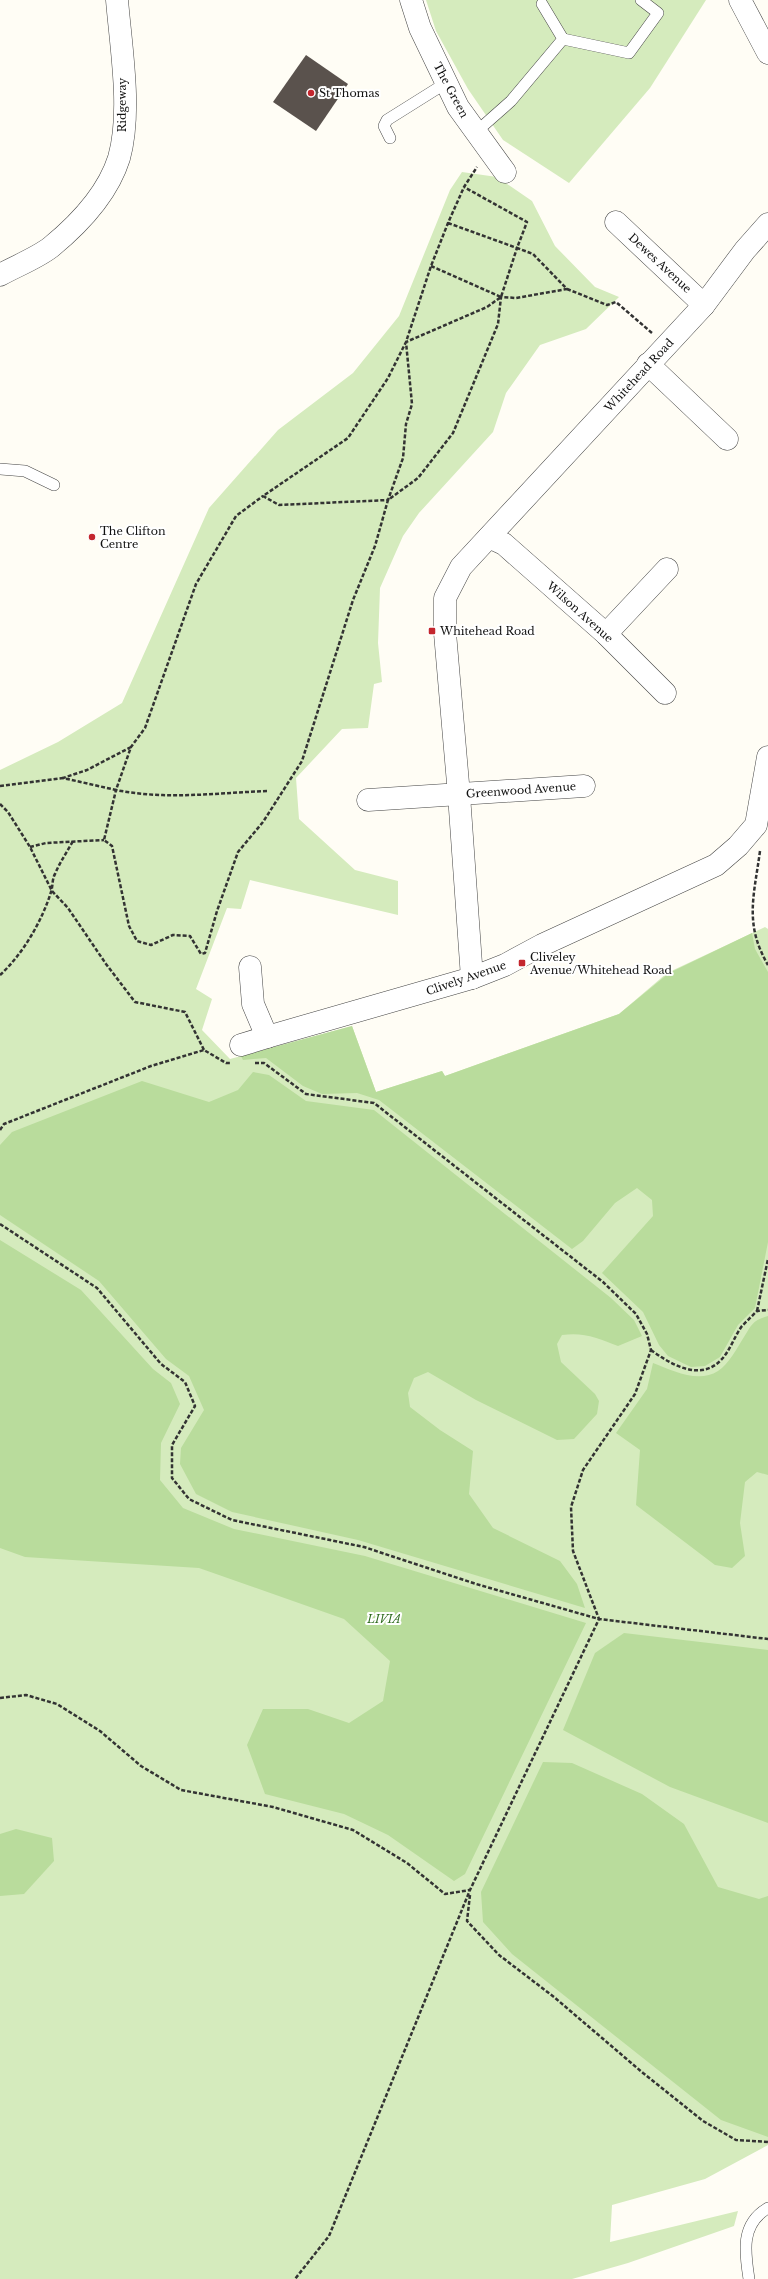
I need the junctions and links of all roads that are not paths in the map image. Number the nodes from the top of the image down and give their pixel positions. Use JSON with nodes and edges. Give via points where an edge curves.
{"nodes":[{"id":1,"x":117,"y":0,"type":"edge"},
{"id":2,"x":411,"y":0,"type":"edge"},
{"id":3,"x":641,"y":0,"type":"edge"},
{"id":4,"x":740,"y":0,"type":"edge"},
{"id":5,"x":542,"y":4,"type":"dead end"},
{"id":6,"x":563,"y":39,"type":"junction"},
{"id":7,"x":768,"y":53,"type":"edge"},
{"id":8,"x":446,"y":83,"type":"junction"},
{"id":9,"x":476,"y":132,"type":"junction"},
{"id":10,"x":390,"y":138,"type":"dead end"},
{"id":11,"x":505,"y":172,"type":"dead end"},
{"id":12,"x":616,"y":222,"type":"dead end"},
{"id":13,"x":768,"y":224,"type":"edge"},
{"id":14,"x":0,"y":275,"type":"edge"},
{"id":15,"x":704,"y":304,"type":"junction"},
{"id":16,"x":648,"y":364,"type":"junction"},
{"id":17,"x":727,"y":439,"type":"dead end"},
{"id":18,"x":0,"y":469,"type":"edge"},
{"id":19,"x":54,"y":485,"type":"dead end"},
{"id":20,"x":489,"y":537,"type":"junction"},
{"id":21,"x":667,"y":569,"type":"dead end"},
{"id":22,"x":606,"y":634,"type":"junction"},
{"id":23,"x":665,"y":693,"type":"dead end"},
{"id":24,"x":768,"y":757,"type":"edge"},
{"id":25,"x":584,"y":786,"type":"dead end"},
{"id":26,"x":459,"y":795,"type":"junction"},
{"id":27,"x":368,"y":800,"type":"dead end"},
{"id":28,"x":762,"y":831,"type":"edge"},
{"id":29,"x":250,"y":967,"type":"dead end"},
{"id":30,"x":472,"y":978,"type":"junction"},
{"id":31,"x":267,"y":1037,"type":"junction"},
{"id":32,"x":246,"y":1054,"type":"road end"},
{"id":33,"x":768,"y":2208,"type":"edge"},
{"id":34,"x":747,"y":2267,"type":"junction"},
{"id":35,"x":742,"y":2279,"type":"edge"},
{"id":36,"x":749,"y":2279,"type":"edge"}],
"edges":[{"from":1,"to":14,"type":"street","name":"Ridgeway","via":[[125,104],[124,128],[118,159],[107,183],[88,211],[50,248]]},
{"from":2,"to":8,"type":"street","name":"The Green","via":[[420,28]]},
{"from":3,"to":6,"type":"lane","via":[[658,13],[629,53]]},
{"from":4,"to":7,"type":"street"},
{"from":5,"to":6,"type":"lane"},
{"from":6,"to":9,"type":"lane","via":[[511,101]]},
{"from":8,"to":9,"type":"street","name":"The Green","via":[[458,107]]},
{"from":8,"to":10,"type":"lane","via":[[387,120],[384,126]]},
{"from":9,"to":11,"type":"street","name":"The Green"},
{"from":12,"to":15,"type":"street","name":"Dewes Avenue"},
{"from":13,"to":15,"type":"street","name":"Whitehead Road"},
{"from":15,"to":16,"type":"street","name":"Whitehead Road"},
{"from":16,"to":17,"type":"street"},
{"from":16,"to":20,"type":"street","name":"Whitehead Road"},
{"from":18,"to":19,"type":"lane","via":[[25,471]]},
{"from":20,"to":22,"type":"street","name":"Wilson Avenue","via":[[504,544]]},
{"from":20,"to":26,"type":"street","name":"Whitehead Road","via":[[461,567],[445,598],[444,633]]},
{"from":21,"to":22,"type":"street"},
{"from":22,"to":23,"type":"street","name":"Wilson Avenue"},
{"from":24,"to":28,"type":"street"},
{"from":25,"to":26,"type":"street","name":"Greenwood Avenue"},
{"from":26,"to":27,"type":"street","name":"Greenwood Avenue"},
{"from":26,"to":30,"type":"street","name":"Whitehead Road"},
{"from":28,"to":30,"type":"street","name":"Clively Avenue","via":[[738,846],[716,865],[542,945],[505,965]]},
{"from":29,"to":31,"type":"street","via":[[253,1004]]},
{"from":30,"to":31,"type":"street","name":"Clively Avenue"},
{"from":31,"to":32,"type":"street","name":"Clively Avenue"},
{"from":33,"to":34,"type":"lane","via":[[756,2216],[748,2233],[744,2248]]},
{"from":34,"to":35,"type":"lane"},
{"from":34,"to":36,"type":"lane"}]}
